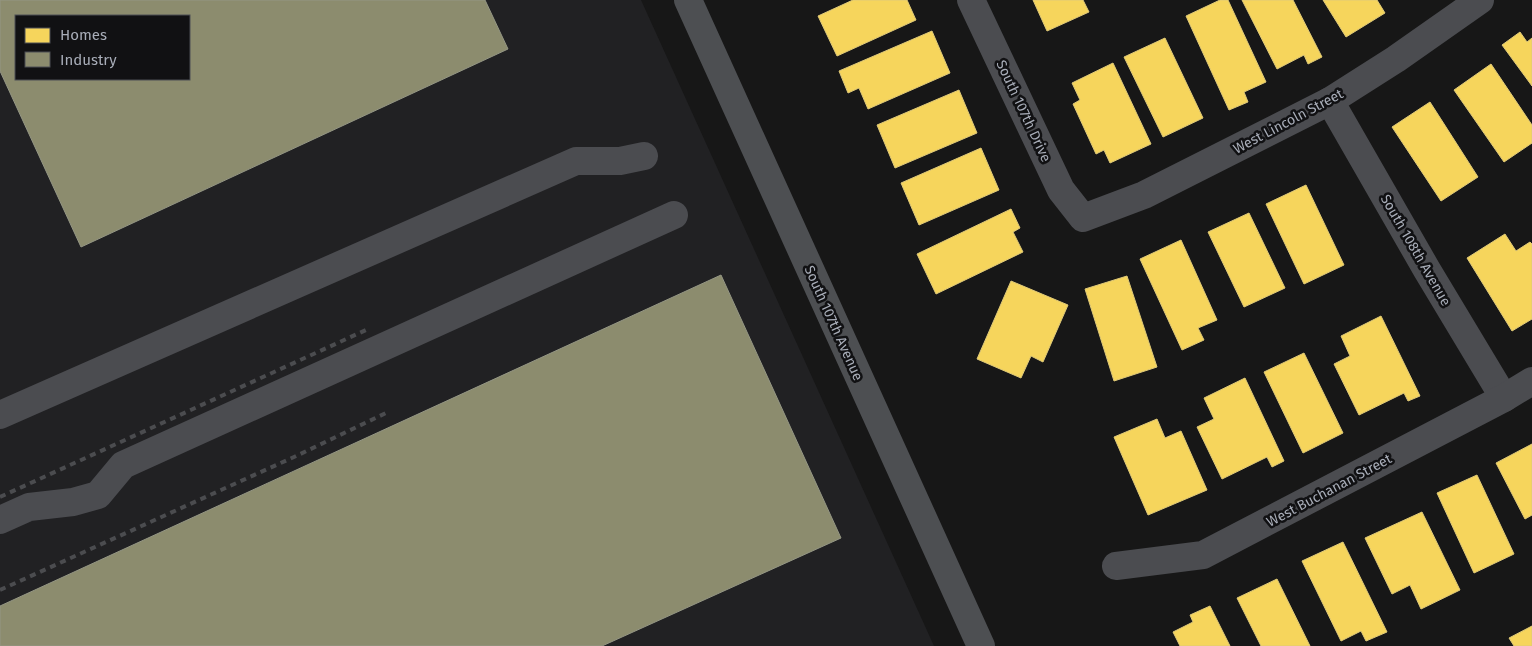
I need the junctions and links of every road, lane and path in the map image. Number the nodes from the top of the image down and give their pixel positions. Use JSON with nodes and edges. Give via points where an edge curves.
{"nodes":[{"id":1,"x":688,"y":0,"type":"edge"},
{"id":2,"x":971,"y":0,"type":"edge"},
{"id":3,"x":1480,"y":0,"type":"edge"},
{"id":4,"x":1330,"y":101,"type":"junction"},
{"id":5,"x":644,"y":156,"type":"dead end"},
{"id":6,"x":674,"y":215,"type":"dead end"},
{"id":7,"x":1083,"y":218,"type":"joint"},
{"id":8,"x":1532,"y":381,"type":"edge"},
{"id":9,"x":1504,"y":398,"type":"junction"},
{"id":10,"x":0,"y":415,"type":"edge"},
{"id":11,"x":0,"y":520,"type":"edge"},
{"id":12,"x":1116,"y":566,"type":"dead end"},
{"id":13,"x":981,"y":646,"type":"edge"}],
"edges":[{"from":1,"to":13,"type":"main road","name":"South 107th Avenue"},
{"from":2,"to":7,"type":"street","name":"South 107th Drive","via":[[1062,190]]},
{"from":3,"to":4,"type":"street","name":"West Lincoln Street"},
{"from":4,"to":7,"type":"street","name":"West Lincoln Street","via":[[1144,195]]},
{"from":4,"to":9,"type":"street","name":"South 108th Avenue"},
{"from":5,"to":10,"type":"street","via":[[620,161],[576,161]]},
{"from":6,"to":11,"type":"street","via":[[123,465],[98,495],[73,502],[29,507]]},
{"from":8,"to":9,"type":"street","name":"West Buchanan Street"},
{"from":9,"to":12,"type":"street","name":"West Buchanan Street","via":[[1203,555]]}]}
